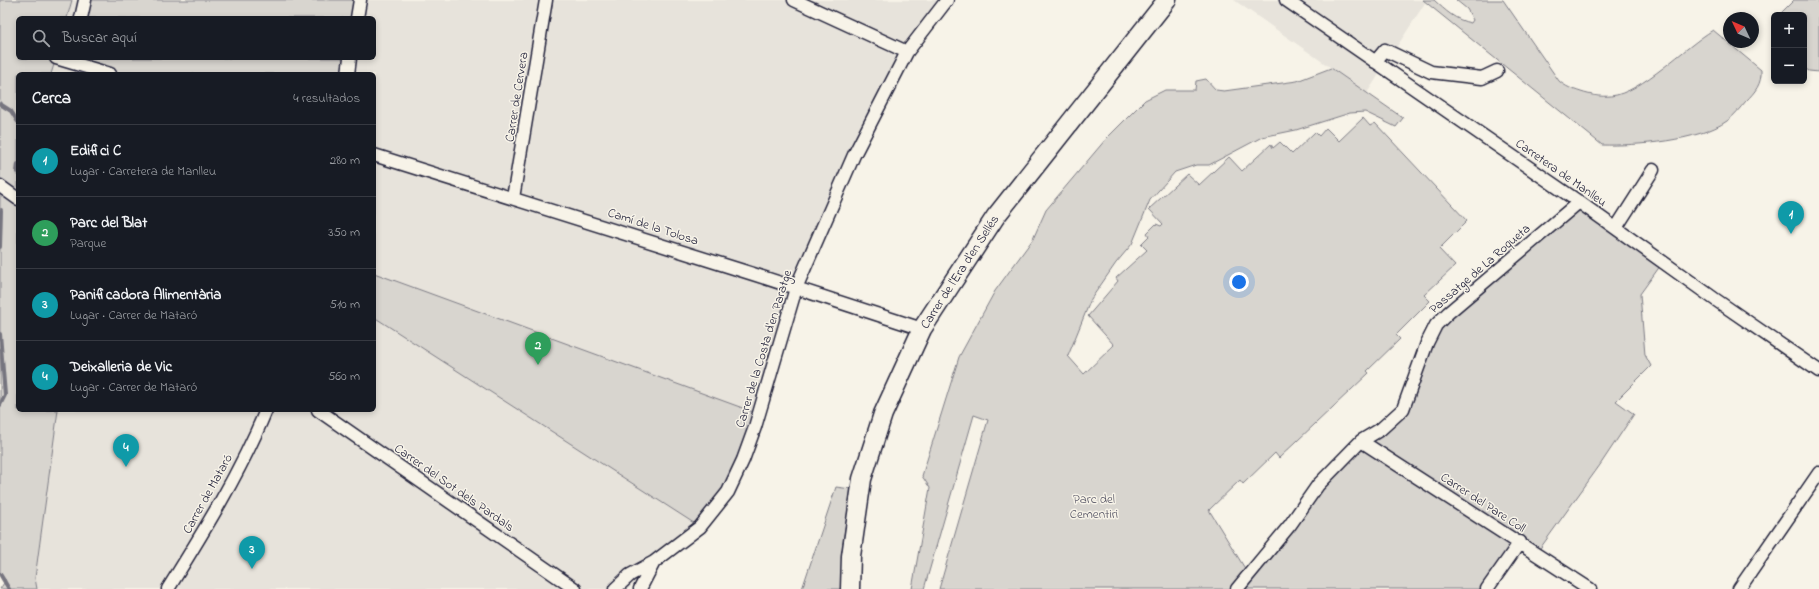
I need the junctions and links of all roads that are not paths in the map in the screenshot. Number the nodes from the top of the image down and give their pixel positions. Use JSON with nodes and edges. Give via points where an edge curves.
{"nodes":[{"id":1,"x":85,"y":0,"type":"edge"},
{"id":2,"x":360,"y":0,"type":"edge"},
{"id":3,"x":546,"y":0,"type":"edge"},
{"id":4,"x":794,"y":0,"type":"edge"},
{"id":5,"x":946,"y":0,"type":"edge"},
{"id":6,"x":1167,"y":0,"type":"edge"},
{"id":7,"x":1286,"y":0,"type":"edge"},
{"id":8,"x":81,"y":16,"type":"edge"},
{"id":9,"x":357,"y":16,"type":"edge"},
{"id":10,"x":907,"y":52,"type":"junction"},
{"id":11,"x":65,"y":60,"type":"edge"},
{"id":12,"x":350,"y":60,"type":"edge"},
{"id":13,"x":1376,"y":62,"type":"junction"},
{"id":14,"x":1497,"y":71,"type":"dead end"},
{"id":15,"x":104,"y":72,"type":"edge"},
{"id":16,"x":348,"y":72,"type":"edge"},
{"id":17,"x":376,"y":156,"type":"edge"},
{"id":18,"x":1653,"y":170,"type":"dead end"},
{"id":19,"x":0,"y":186,"type":"edge"},
{"id":20,"x":14,"y":197,"type":"edge"},
{"id":21,"x":514,"y":198,"type":"junction"},
{"id":22,"x":1579,"y":202,"type":"junction"},
{"id":23,"x":1616,"y":228,"type":"junction"},
{"id":24,"x":796,"y":288,"type":"junction"},
{"id":25,"x":922,"y":329,"type":"junction"},
{"id":26,"x":1819,"y":371,"type":"edge"},
{"id":27,"x":265,"y":412,"type":"edge"},
{"id":28,"x":321,"y":412,"type":"edge"},
{"id":29,"x":1361,"y":440,"type":"junction"},
{"id":30,"x":1819,"y":473,"type":"edge"},
{"id":31,"x":1520,"y":542,"type":"junction"},
{"id":32,"x":654,"y":562,"type":"junction"},
{"id":33,"x":168,"y":589,"type":"edge"},
{"id":34,"x":575,"y":589,"type":"edge"},
{"id":35,"x":615,"y":589,"type":"edge"},
{"id":36,"x":640,"y":589,"type":"edge"},
{"id":37,"x":850,"y":589,"type":"edge"},
{"id":38,"x":1237,"y":589,"type":"edge"},
{"id":39,"x":1487,"y":589,"type":"edge"},
{"id":40,"x":1590,"y":589,"type":"edge"},
{"id":41,"x":1739,"y":589,"type":"edge"}],
"edges":[{"from":1,"to":8,"type":"street"},
{"from":2,"to":9,"type":"street"},
{"from":3,"to":21,"type":"street","name":"Carrer de Cervera"},
{"from":4,"to":10,"type":"street"},
{"from":5,"to":10,"type":"street","name":"Carrer de la Costa d'en Paratge"},
{"from":6,"to":25,"type":"street","name":"Carrer de l'Era d'en Sellés","via":[[996,216]]},
{"from":7,"to":13,"type":"street","name":"Carretera de Manlleu"},
{"from":10,"to":24,"type":"street","name":"Carrer de la Costa d'en Paratge","via":[[854,155]]},
{"from":11,"to":15,"type":"street"},
{"from":12,"to":16,"type":"street"},
{"from":13,"to":14,"type":"street","via":[[1385,50],[1431,72],[1482,78]]},
{"from":13,"to":22,"type":"street","name":"Carretera de Manlleu"},
{"from":17,"to":21,"type":"street","name":"Camí de la Tolosa"},
{"from":18,"to":23,"type":"street"},
{"from":19,"to":20,"type":"street"},
{"from":21,"to":24,"type":"street","name":"Camí de la Tolosa"},
{"from":22,"to":23,"type":"street","name":"Carretera de Manlleu"},
{"from":22,"to":29,"type":"street","name":"Passatge de La Roqueta","via":[[1436,325],[1427,343],[1404,409],[1381,429]]},
{"from":23,"to":26,"type":"street","name":"Carretera de Manlleu"},
{"from":24,"to":25,"type":"street","name":"Camí de la Tolosa"},
{"from":24,"to":32,"type":"street","name":"Carrer de la Costa d'en Paratge","via":[[755,427],[728,492],[700,527]]},
{"from":25,"to":37,"type":"street","name":"Carrer de l'Era d'en Sellés","via":[[883,414],[862,479],[851,556]]},
{"from":27,"to":33,"type":"street","name":"Carrer de Mataró","via":[[252,445],[214,515]]},
{"from":28,"to":34,"type":"street","name":"Carrer del Sot dels Pardals"},
{"from":29,"to":31,"type":"street","name":"Carrer del Pare Coll"},
{"from":29,"to":38,"type":"street","name":"Passatge de La Roqueta","via":[[1318,485],[1290,525]]},
{"from":30,"to":41,"type":"street"},
{"from":31,"to":39,"type":"street"},
{"from":31,"to":40,"type":"street","name":"Carrer del Pare Coll"},
{"from":32,"to":35,"type":"street","name":"Carrer de la Costa d'en Paratge","via":[[630,575]]},
{"from":32,"to":36,"type":"street"}]}
